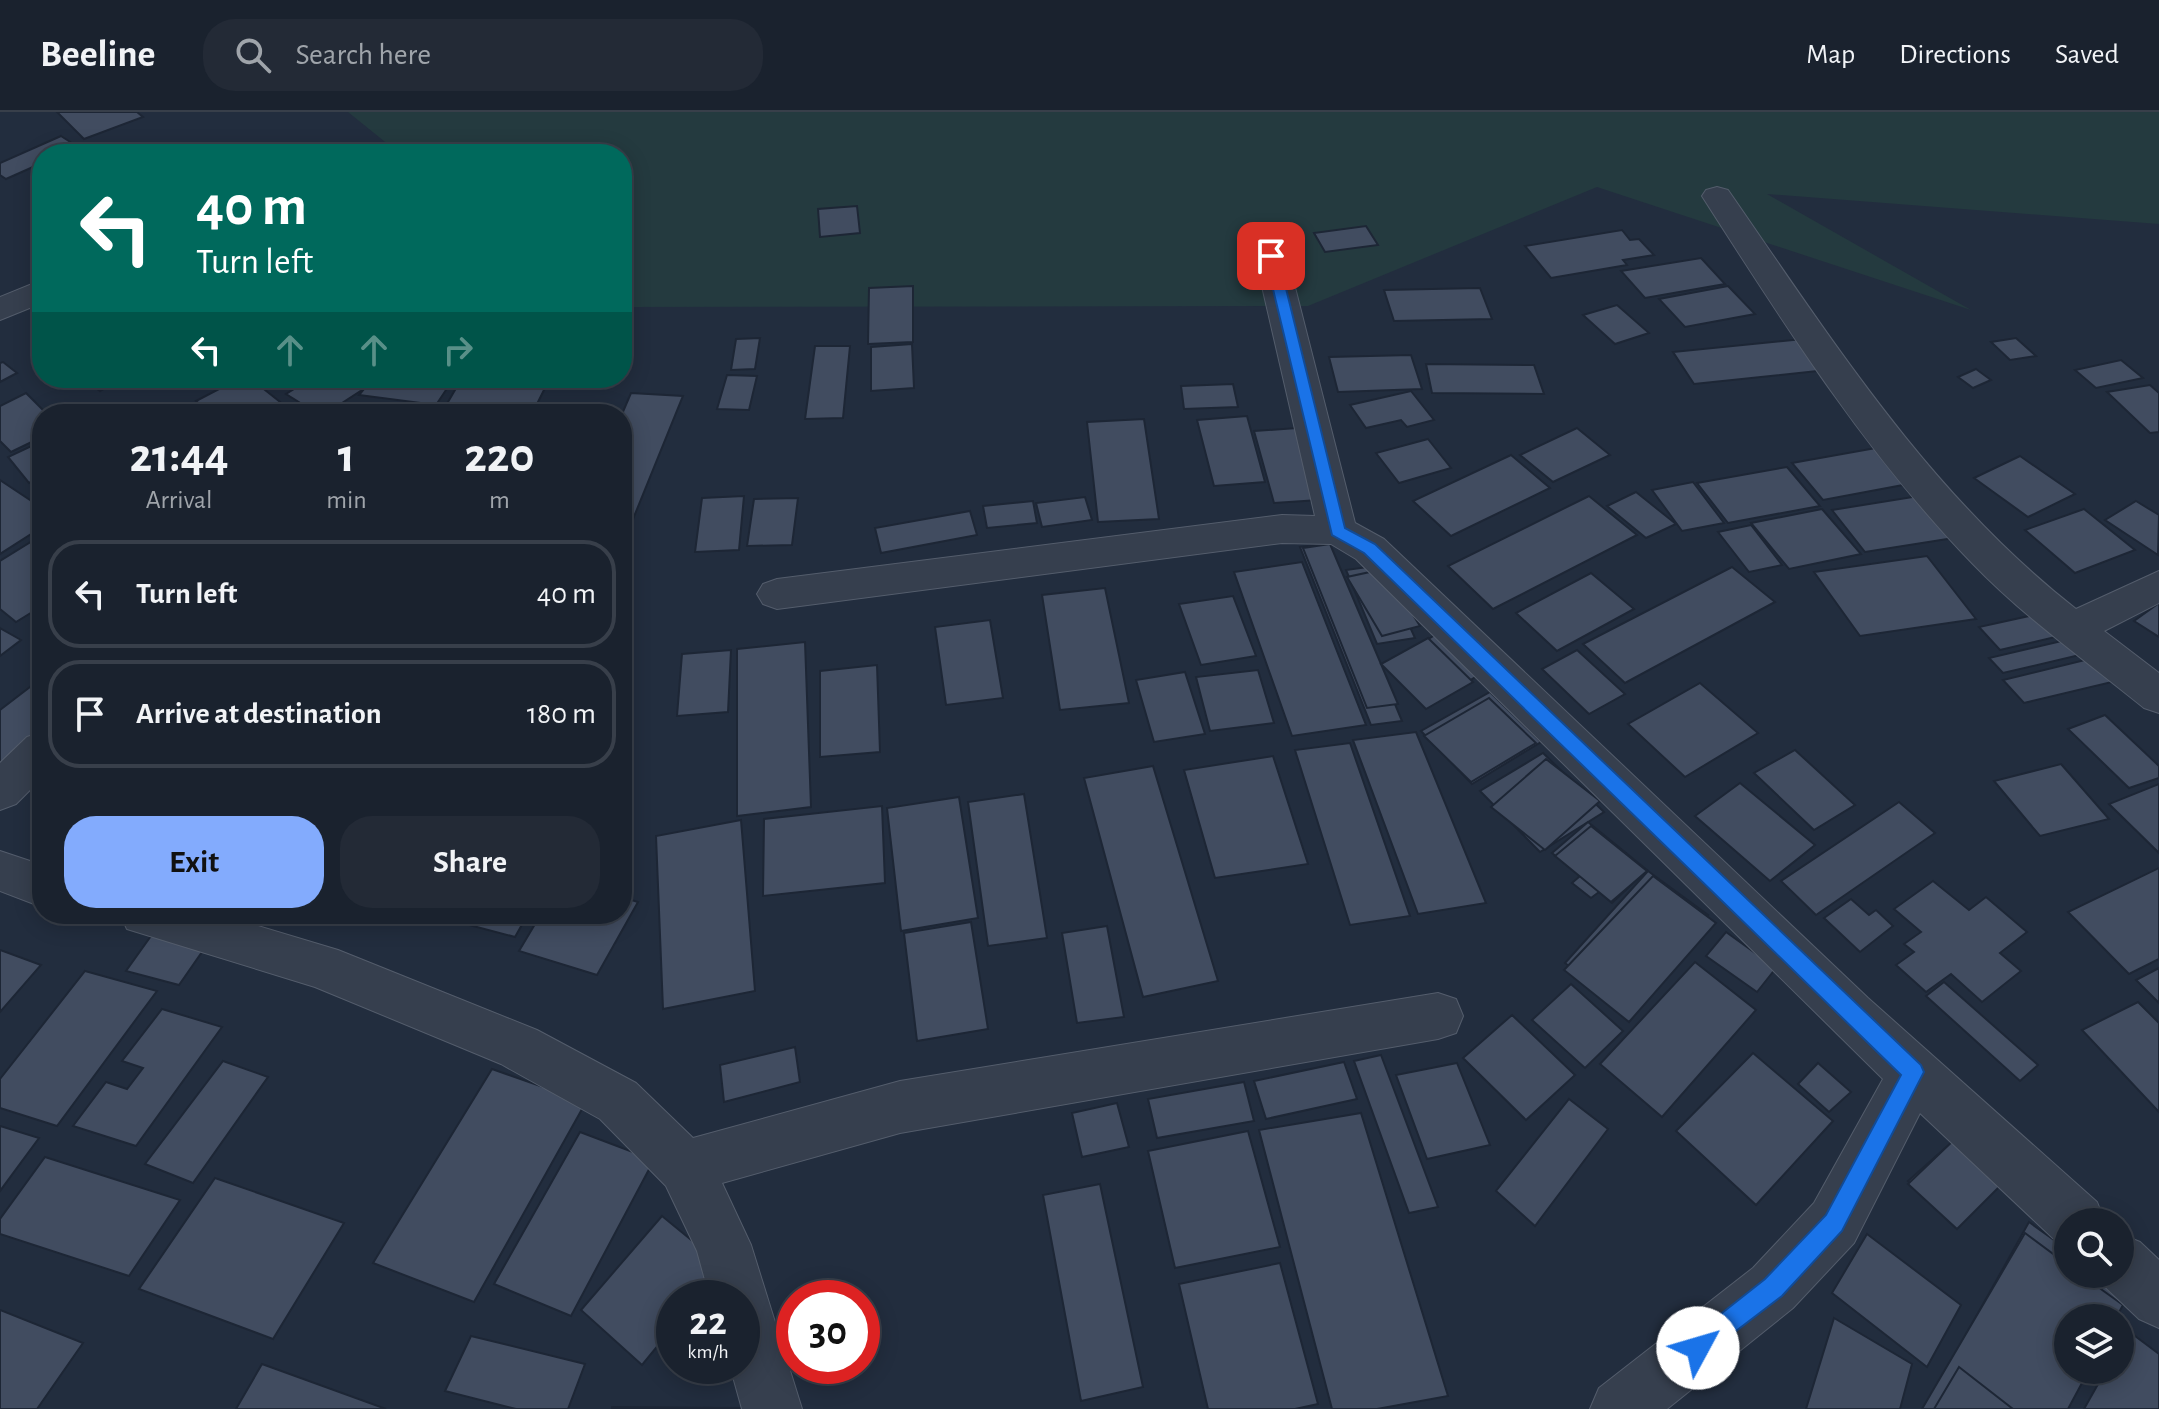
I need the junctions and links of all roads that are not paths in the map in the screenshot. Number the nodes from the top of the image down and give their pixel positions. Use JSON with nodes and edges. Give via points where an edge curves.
{"nodes":[{"id":1,"x":1717,"y":196,"type":"dead end"},
{"id":2,"x":1271,"y":256,"type":"dead end"},
{"id":3,"x":32,"y":295,"type":"edge"},
{"id":4,"x":0,"y":310,"type":"edge"},
{"id":5,"x":1338,"y":531,"type":"junction"},
{"id":6,"x":2159,"y":586,"type":"edge"},
{"id":7,"x":777,"y":594,"type":"dead end"},
{"id":8,"x":2074,"y":628,"type":"junction"},
{"id":9,"x":2159,"y":696,"type":"edge"},
{"id":10,"x":32,"y":760,"type":"edge"},
{"id":11,"x":0,"y":791,"type":"edge"},
{"id":12,"x":0,"y":871,"type":"edge"},
{"id":13,"x":32,"y":882,"type":"edge"},
{"id":14,"x":178,"y":924,"type":"edge"},
{"id":15,"x":1438,"y":1016,"type":"dead end"},
{"id":16,"x":1914,"y":1072,"type":"junction"},
{"id":17,"x":685,"y":1167,"type":"junction"},
{"id":18,"x":2062,"y":1208,"type":"edge"},
{"id":19,"x":2134,"y":1275,"type":"edge"},
{"id":20,"x":734,"y":1280,"type":"edge"},
{"id":21,"x":2159,"y":1299,"type":"edge"},
{"id":22,"x":760,"y":1369,"type":"edge"},
{"id":23,"x":772,"y":1409,"type":"edge"},
{"id":24,"x":1620,"y":1409,"type":"edge"}],
"edges":[{"from":1,"to":8,"type":"street","via":[[1792,310],[1893,446],[1986,554]]},
{"from":2,"to":5,"type":"street"},
{"from":3,"to":4,"type":"street"},
{"from":5,"to":7,"type":"street","via":[[1282,529]]},
{"from":5,"to":16,"type":"street","via":[[1370,549]]},
{"from":6,"to":8,"type":"street"},
{"from":8,"to":9,"type":"street"},
{"from":10,"to":11,"type":"street"},
{"from":12,"to":13,"type":"street"},
{"from":14,"to":17,"type":"street","via":[[321,966],[519,1047],[618,1101]]},
{"from":15,"to":17,"type":"street","via":[[900,1107]]},
{"from":16,"to":18,"type":"street"},
{"from":16,"to":24,"type":"street","via":[[1834,1223],[1773,1288]]},
{"from":17,"to":20,"type":"street","via":[[723,1245]]},
{"from":19,"to":21,"type":"street"},
{"from":22,"to":23,"type":"street"}]}
